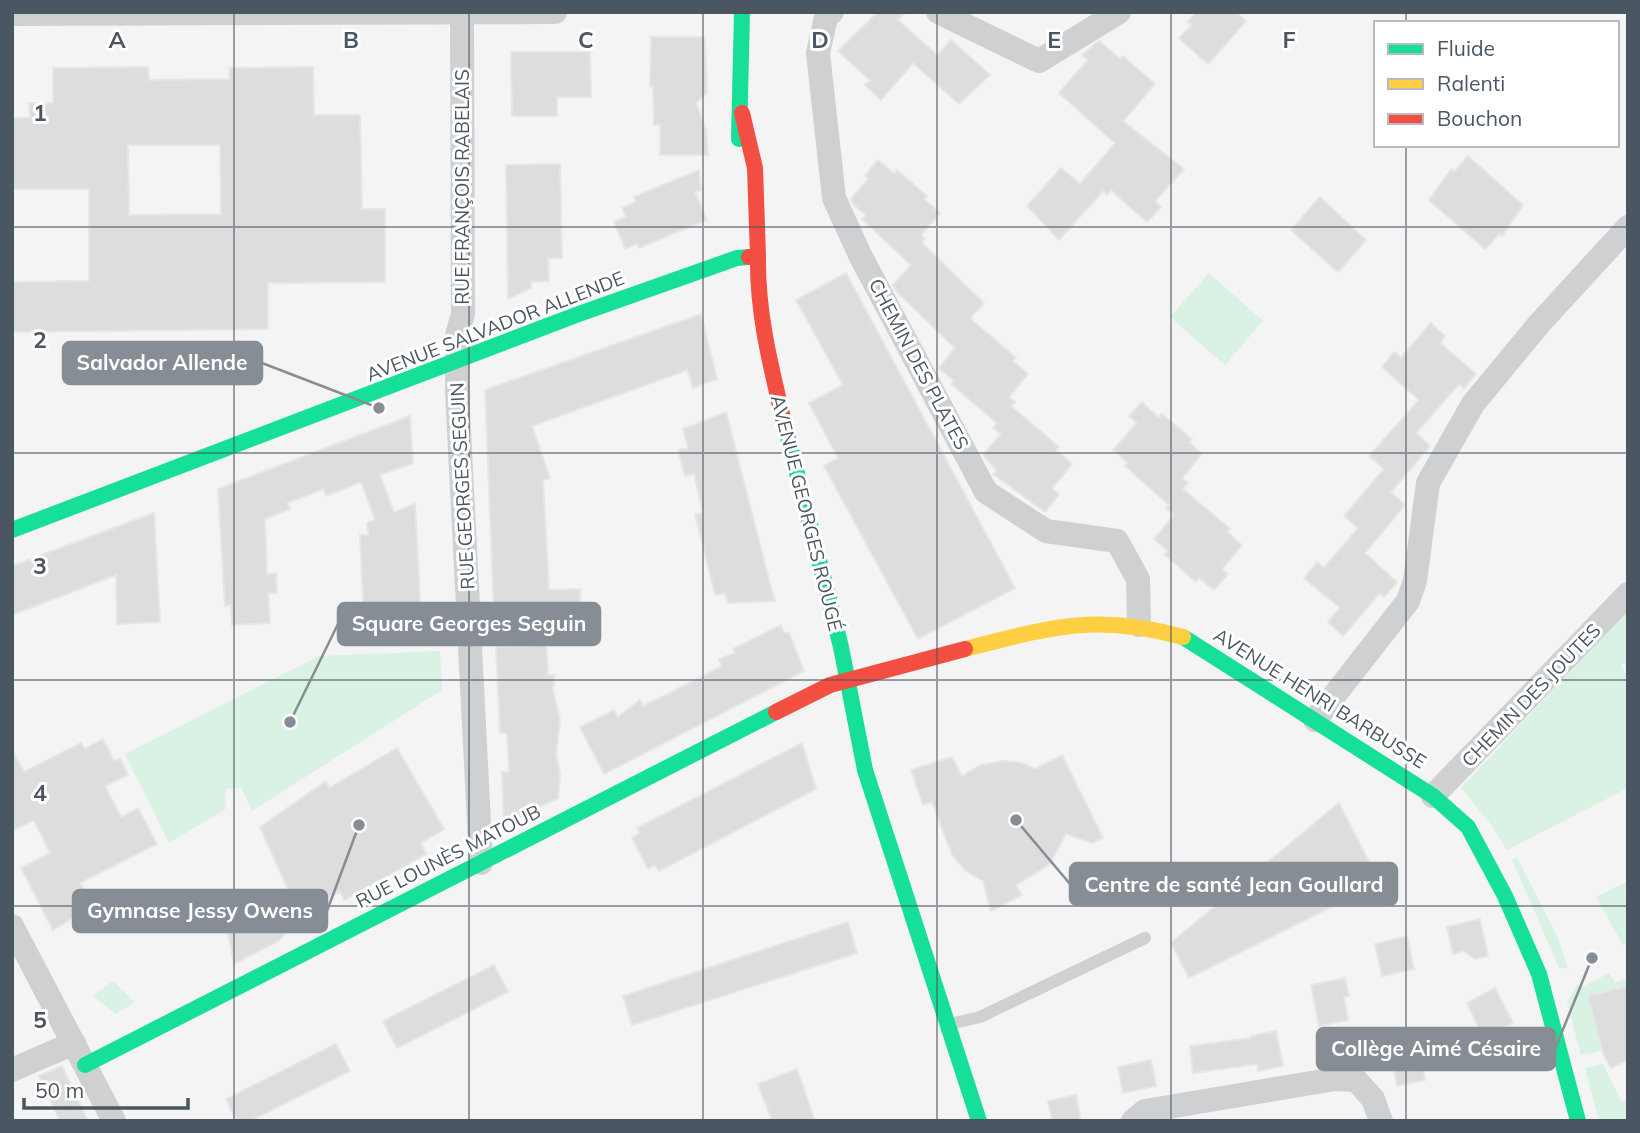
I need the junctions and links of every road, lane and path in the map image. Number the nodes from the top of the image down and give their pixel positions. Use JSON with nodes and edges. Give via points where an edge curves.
{"nodes":[{"id":1,"x":462,"y":12,"type":"edge"},
{"id":2,"x":555,"y":12,"type":"edge"},
{"id":3,"x":742,"y":12,"type":"edge"},
{"id":4,"x":938,"y":12,"type":"edge"},
{"id":5,"x":1119,"y":12,"type":"edge"},
{"id":6,"x":200,"y":13,"type":"edge"},
{"id":7,"x":12,"y":14,"type":"edge"},
{"id":8,"x":827,"y":14,"type":"edge"},
{"id":9,"x":742,"y":113,"type":"junction"},
{"id":10,"x":738,"y":163,"type":"dead end"},
{"id":11,"x":1628,"y":228,"type":"edge"},
{"id":12,"x":758,"y":256,"type":"junction"},
{"id":13,"x":457,"y":361,"type":"junction"},
{"id":14,"x":12,"y":530,"type":"edge"},
{"id":15,"x":1628,"y":594,"type":"edge"},
{"id":16,"x":1139,"y":625,"type":"junction"},
{"id":17,"x":848,"y":678,"type":"junction"},
{"id":18,"x":829,"y":679,"type":"junction"},
{"id":19,"x":1315,"y":720,"type":"junction"},
{"id":20,"x":865,"y":770,"type":"junction"},
{"id":21,"x":1433,"y":796,"type":"junction"},
{"id":22,"x":481,"y":863,"type":"junction"},
{"id":23,"x":12,"y":926,"type":"edge"},
{"id":24,"x":1145,"y":938,"type":"dead end"},
{"id":25,"x":948,"y":1024,"type":"junction"},
{"id":26,"x":79,"y":1054,"type":"junction"},
{"id":27,"x":12,"y":1070,"type":"edge"},
{"id":28,"x":114,"y":1121,"type":"edge"},
{"id":29,"x":979,"y":1121,"type":"edge"},
{"id":30,"x":1132,"y":1121,"type":"edge"},
{"id":31,"x":1381,"y":1121,"type":"edge"},
{"id":32,"x":1578,"y":1121,"type":"edge"}],
"edges":[{"from":1,"to":2,"type":"street"},
{"from":1,"to":6,"type":"street"},
{"from":1,"to":13,"type":"street","name":"RUE FRANÇOIS RABELAIS","via":[[463,314]]},
{"from":3,"to":9,"type":"street"},
{"from":4,"to":5,"type":"street","via":[[1039,61]]},
{"from":6,"to":7,"type":"street"},
{"from":8,"to":16,"type":"street","name":"CHEMIN DES PLATES","via":[[818,53],[834,198],[860,255],[986,492],[1046,531],[1117,541],[1138,579]]},
{"from":9,"to":10,"type":"street"},
{"from":9,"to":12,"type":"street","name":"AVENUE GEORGES ROUGÉ","via":[[755,168]]},
{"from":11,"to":19,"type":"street","via":[[1473,404],[1428,483],[1415,581],[1408,601]]},
{"from":12,"to":13,"type":"street","name":"AVENUE SALVADOR ALLENDE","via":[[737,258]]},
{"from":12,"to":17,"type":"street","name":"AVENUE GEORGES ROUGÉ","via":[[757,294],[764,341]]},
{"from":13,"to":14,"type":"street","name":"AVENUE SALVADOR ALLENDE"},
{"from":13,"to":22,"type":"street","name":"RUE GEORGES SEGUIN"},
{"from":15,"to":21,"type":"street","name":"CHEMIN DES JOUTES"},
{"from":16,"to":17,"type":"street","name":"AVENUE HENRI BARBUSSE","via":[[1089,622],[1043,629]]},
{"from":16,"to":19,"type":"street","name":"AVENUE HENRI BARBUSSE","via":[[1184,637]]},
{"from":17,"to":18,"type":"street","name":"AVENUE HENRI BARBUSSE"},
{"from":17,"to":20,"type":"street","name":"AVENUE GEORGES ROUGÉ"},
{"from":18,"to":20,"type":"street","name":"AVENUE GEORGES ROUGÉ"},
{"from":18,"to":22,"type":"street","name":"RUE LOUNÈS MATOUB"},
{"from":19,"to":21,"type":"street","name":"AVENUE HENRI BARBUSSE"},
{"from":20,"to":25,"type":"street","name":"AVENUE GEORGES ROUGÉ"},
{"from":21,"to":32,"type":"street","name":"AVENUE HENRI BARBUSSE","via":[[1468,827],[1505,896],[1539,974]]},
{"from":22,"to":26,"type":"street","name":"RUE LOUNÈS MATOUB"},
{"from":23,"to":26,"type":"street"},
{"from":24,"to":25,"type":"lane","via":[[980,1017]]},
{"from":25,"to":29,"type":"street","name":"AVENUE GEORGES ROUGÉ"},
{"from":26,"to":27,"type":"street"},
{"from":26,"to":28,"type":"street"},
{"from":30,"to":31,"type":"street","via":[[1145,1111],[1335,1079],[1356,1080],[1373,1099]]}]}
